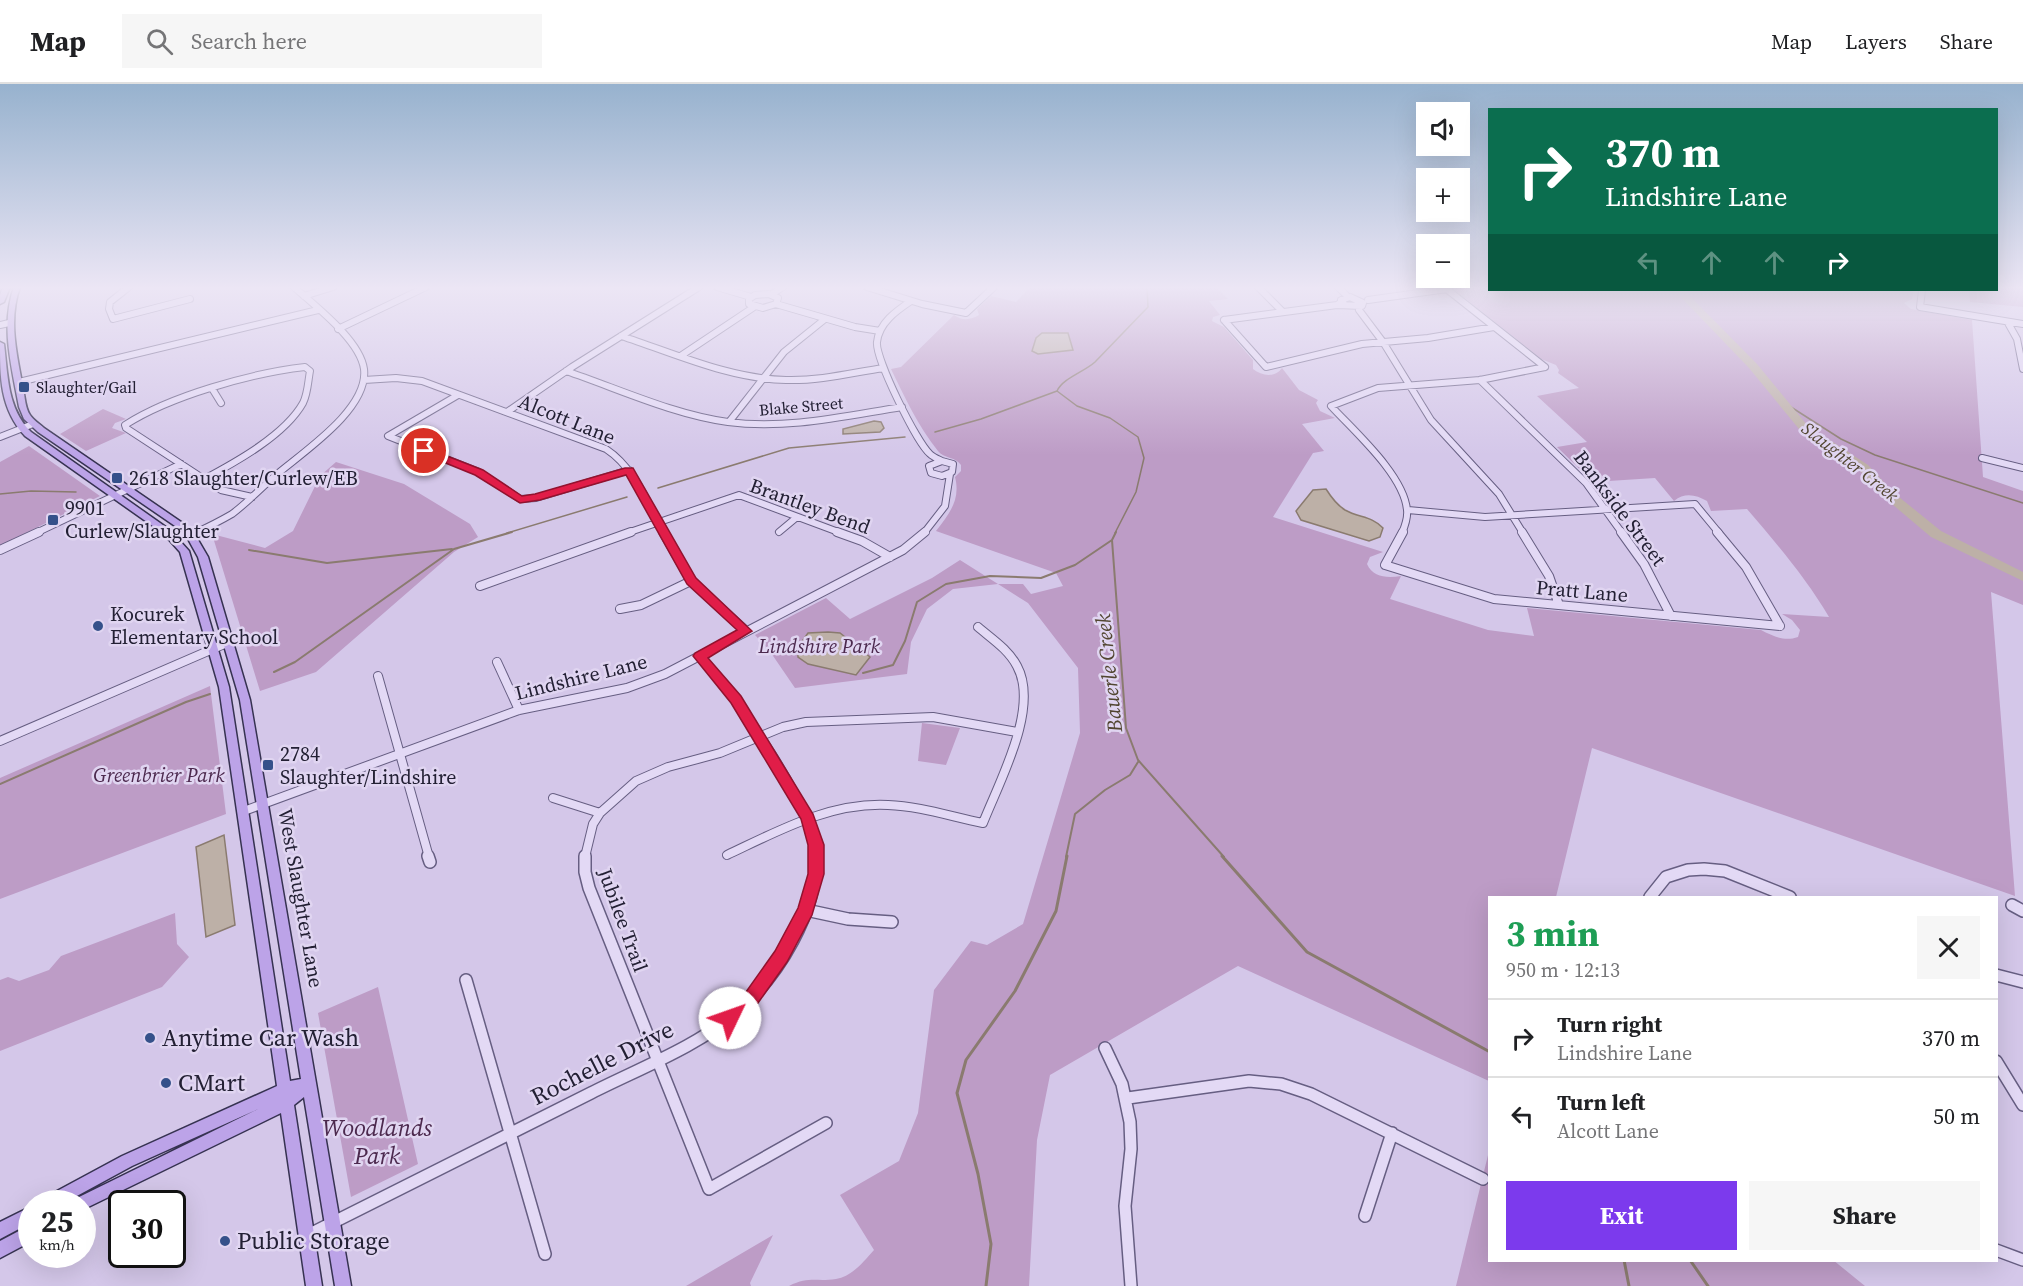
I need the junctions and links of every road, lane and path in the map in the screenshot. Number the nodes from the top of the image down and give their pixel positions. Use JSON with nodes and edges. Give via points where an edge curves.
{"nodes":[{"id":1,"x":12,"y":343,"type":"edge"},
{"id":2,"x":181,"y":343,"type":"edge"},
{"id":3,"x":350,"y":343,"type":"edge"},
{"id":4,"x":610,"y":343,"type":"edge"},
{"id":5,"x":644,"y":343,"type":"edge"},
{"id":6,"x":700,"y":343,"type":"edge"},
{"id":7,"x":795,"y":343,"type":"edge"},
{"id":8,"x":877,"y":343,"type":"edge"},
{"id":9,"x":1245,"y":343,"type":"edge"},
{"id":10,"x":1373,"y":343,"type":"edge"},
{"id":11,"x":1384,"y":343,"type":"edge"},
{"id":12,"x":1515,"y":343,"type":"edge"},
{"id":13,"x":2018,"y":343,"type":"edge"},
{"id":14,"x":0,"y":344,"type":"edge"},
{"id":15,"x":682,"y":355,"type":"junction"},
{"id":16,"x":1,"y":360,"type":"edge"},
{"id":17,"x":883,"y":368,"type":"junction"},
{"id":18,"x":2023,"y":369,"type":"edge"},
{"id":19,"x":566,"y":371,"type":"junction"},
{"id":20,"x":762,"y":378,"type":"junction"},
{"id":21,"x":364,"y":380,"type":"junction"},
{"id":22,"x":1479,"y":380,"type":"junction"},
{"id":23,"x":19,"y":382,"type":"junction"},
{"id":24,"x":1410,"y":386,"type":"junction"},
{"id":25,"x":213,"y":390,"type":"junction"},
{"id":26,"x":458,"y":395,"type":"junction"},
{"id":27,"x":4,"y":398,"type":"edge"},
{"id":28,"x":221,"y":403,"type":"dead end"},
{"id":29,"x":1330,"y":406,"type":"joint"},
{"id":30,"x":902,"y":407,"type":"junction"},
{"id":31,"x":507,"y":412,"type":"junction"},
{"id":32,"x":729,"y":422,"type":"junction"},
{"id":33,"x":33,"y":424,"type":"junction"},
{"id":34,"x":21,"y":429,"type":"junction"},
{"id":35,"x":0,"y":437,"type":"edge"},
{"id":36,"x":930,"y":454,"type":"junction"},
{"id":37,"x":1982,"y":458,"type":"dead end"},
{"id":38,"x":942,"y":461,"type":"junction"},
{"id":39,"x":181,"y":464,"type":"junction"},
{"id":40,"x":931,"y":464,"type":"junction"},
{"id":41,"x":2023,"y":468,"type":"edge"},
{"id":42,"x":629,"y":470,"type":"junction"},
{"id":43,"x":950,"y":474,"type":"junction"},
{"id":44,"x":938,"y":476,"type":"junction"},
{"id":45,"x":204,"y":479,"type":"junction"},
{"id":46,"x":949,"y":485,"type":"junction"},
{"id":47,"x":129,"y":490,"type":"junction"},
{"id":48,"x":117,"y":496,"type":"junction"},
{"id":49,"x":252,"y":496,"type":"junction"},
{"id":50,"x":1408,"y":510,"type":"junction"},
{"id":51,"x":1605,"y":510,"type":"junction"},
{"id":52,"x":1513,"y":516,"type":"junction"},
{"id":53,"x":797,"y":517,"type":"junction"},
{"id":54,"x":659,"y":523,"type":"junction"},
{"id":55,"x":779,"y":532,"type":"dead end"},
{"id":56,"x":190,"y":535,"type":"junction"},
{"id":57,"x":0,"y":550,"type":"edge"},
{"id":58,"x":890,"y":557,"type":"junction"},
{"id":59,"x":1385,"y":565,"type":"joint"},
{"id":60,"x":691,"y":581,"type":"junction"},
{"id":61,"x":480,"y":586,"type":"dead end"},
{"id":62,"x":1559,"y":605,"type":"junction"},
{"id":63,"x":620,"y":609,"type":"dead end"},
{"id":64,"x":1671,"y":616,"type":"junction"},
{"id":65,"x":978,"y":627,"type":"dead end"},
{"id":66,"x":746,"y":631,"type":"junction"},
{"id":67,"x":229,"y":642,"type":"junction"},
{"id":68,"x":214,"y":648,"type":"junction"},
{"id":69,"x":700,"y":656,"type":"junction"},
{"id":70,"x":497,"y":662,"type":"dead end"},
{"id":71,"x":378,"y":676,"type":"dead end"},
{"id":72,"x":519,"y":710,"type":"junction"},
{"id":73,"x":1017,"y":732,"type":"junction"},
{"id":74,"x":759,"y":737,"type":"junction"},
{"id":75,"x":0,"y":741,"type":"edge"},
{"id":76,"x":401,"y":753,"type":"junction"},
{"id":77,"x":553,"y":798,"type":"dead end"},
{"id":78,"x":263,"y":804,"type":"junction"},
{"id":79,"x":243,"y":812,"type":"junction"},
{"id":80,"x":600,"y":813,"type":"junction"},
{"id":81,"x":808,"y":818,"type":"junction"},
{"id":82,"x":728,"y":855,"type":"dead end"},
{"id":83,"x":430,"y":862,"type":"dead end"},
{"id":84,"x":1651,"y":896,"type":"edge"},
{"id":85,"x":1788,"y":896,"type":"edge"},
{"id":86,"x":2012,"y":905,"type":"dead end"},
{"id":87,"x":806,"y":910,"type":"junction"},
{"id":88,"x":2023,"y":911,"type":"edge"},
{"id":89,"x":892,"y":922,"type":"dead end"},
{"id":90,"x":1998,"y":976,"type":"edge"},
{"id":91,"x":466,"y":980,"type":"dead end"},
{"id":92,"x":2023,"y":982,"type":"edge"},
{"id":93,"x":1105,"y":1048,"type":"dead end"},
{"id":94,"x":657,"y":1060,"type":"junction"},
{"id":95,"x":1998,"y":1064,"type":"edge"},
{"id":96,"x":310,"y":1084,"type":"junction"},
{"id":97,"x":286,"y":1096,"type":"junction"},
{"id":98,"x":1128,"y":1098,"type":"junction"},
{"id":99,"x":2023,"y":1105,"type":"edge"},
{"id":100,"x":826,"y":1123,"type":"dead end"},
{"id":101,"x":510,"y":1133,"type":"junction"},
{"id":102,"x":1392,"y":1133,"type":"junction"},
{"id":103,"x":1483,"y":1179,"type":"dead end"},
{"id":104,"x":74,"y":1190,"type":"edge"},
{"id":105,"x":96,"y":1196,"type":"edge"},
{"id":106,"x":1365,"y":1216,"type":"dead end"},
{"id":107,"x":18,"y":1221,"type":"edge"},
{"id":108,"x":333,"y":1223,"type":"junction"},
{"id":109,"x":0,"y":1231,"type":"edge"},
{"id":110,"x":306,"y":1236,"type":"junction"},
{"id":111,"x":18,"y":1240,"type":"edge"},
{"id":112,"x":0,"y":1250,"type":"edge"},
{"id":113,"x":1998,"y":1251,"type":"edge"},
{"id":114,"x":545,"y":1254,"type":"dead end"},
{"id":115,"x":2023,"y":1260,"type":"edge"},
{"id":116,"x":314,"y":1286,"type":"edge"},
{"id":117,"x":343,"y":1286,"type":"edge"},
{"id":118,"x":1131,"y":1286,"type":"edge"}],
"edges":[{"from":1,"to":23,"type":"main road"},
{"from":2,"to":23,"type":"street"},
{"from":3,"to":21,"type":"street","via":[[362,363]]},
{"from":4,"to":19,"type":"street"},
{"from":5,"to":15,"type":"street"},
{"from":6,"to":15,"type":"street"},
{"from":7,"to":20,"type":"street"},
{"from":8,"to":17,"type":"street"},
{"from":9,"to":10,"type":"street","via":[[1266,367]]},
{"from":11,"to":24,"type":"street"},
{"from":12,"to":22,"type":"street","via":[[1545,367]]},
{"from":13,"to":18,"type":"street"},
{"from":14,"to":16,"type":"main road"},
{"from":15,"to":20,"type":"street"},
{"from":16,"to":27,"type":"main road"},
{"from":17,"to":20,"type":"street","via":[[799,380]]},
{"from":17,"to":30,"type":"street"},
{"from":19,"to":31,"type":"street"},
{"from":19,"to":32,"type":"street","name":"Blake Street"},
{"from":20,"to":32,"type":"street"},
{"from":21,"to":26,"type":"street","name":"Alcott Lane","via":[[410,379]]},
{"from":21,"to":49,"type":"street","via":[[339,419]]},
{"from":22,"to":24,"type":"street"},
{"from":22,"to":51,"type":"street","name":"Bankside Street","via":[[1576,472]]},
{"from":23,"to":33,"type":"main road","via":[[23,407]]},
{"from":24,"to":29,"type":"street","via":[[1373,390]]},
{"from":24,"to":52,"type":"street","via":[[1431,420],[1494,488]]},
{"from":25,"to":28,"type":"street"},
{"from":25,"to":39,"type":"street","via":[[146,411],[125,425]]},
{"from":25,"to":45,"type":"street","via":[[294,368],[305,367],[310,371],[305,400],[295,415],[233,463]]},
{"from":26,"to":31,"type":"street","name":"Alcott Lane"},
{"from":26,"to":42,"type":"street","via":[[388,436],[479,472],[520,500]]},
{"from":27,"to":34,"type":"main road"},
{"from":29,"to":50,"type":"street","via":[[1394,479]]},
{"from":30,"to":32,"type":"street","name":"Blake Street","via":[[788,424]]},
{"from":30,"to":36,"type":"street"},
{"from":31,"to":42,"type":"street","name":"Alcott Lane","via":[[606,449]]},
{"from":33,"to":34,"type":"street"},
{"from":33,"to":47,"type":"main road","name":"West Slaughter Lane"},
{"from":34,"to":35,"type":"street"},
{"from":34,"to":48,"type":"main road"},
{"from":36,"to":38,"type":"street"},
{"from":36,"to":40,"type":"street"},
{"from":37,"to":41,"type":"street"},
{"from":38,"to":40,"type":"street"},
{"from":38,"to":43,"type":"street","via":[[954,467]]},
{"from":39,"to":45,"type":"street"},
{"from":39,"to":47,"type":"street"},
{"from":40,"to":44,"type":"street","via":[[929,471]]},
{"from":42,"to":54,"type":"street","name":"Alcott Lane"},
{"from":43,"to":44,"type":"street"},
{"from":43,"to":46,"type":"street","name":"Lindshire Lane"},
{"from":44,"to":46,"type":"street"},
{"from":45,"to":49,"type":"street","via":[[220,490]]},
{"from":46,"to":58,"type":"street","name":"Lindshire Lane","via":[[939,516]]},
{"from":47,"to":48,"type":"street"},
{"from":47,"to":56,"type":"main road","name":"West Slaughter Lane"},
{"from":48,"to":57,"type":"street"},
{"from":48,"to":68,"type":"main road","via":[[167,532],[184,551]]},
{"from":49,"to":56,"type":"street","via":[[230,514]]},
{"from":50,"to":52,"type":"street"},
{"from":50,"to":59,"type":"street","via":[[1404,529]]},
{"from":51,"to":52,"type":"street"},
{"from":51,"to":64,"type":"street","name":"Bankside Street","via":[[1650,572]]},
{"from":51,"to":64,"type":"street","name":"Pratt Lane","via":[[1695,504],[1746,567],[1780,626]]},
{"from":52,"to":62,"type":"street","via":[[1549,576]]},
{"from":53,"to":54,"type":"street","name":"Brantley Bend","via":[[739,495]]},
{"from":53,"to":55,"type":"street"},
{"from":53,"to":58,"type":"street","name":"Brantley Bend","via":[[862,541]]},
{"from":54,"to":60,"type":"street","name":"Alcott Lane"},
{"from":54,"to":61,"type":"street","name":"Brantley Bend"},
{"from":56,"to":67,"type":"main road","name":"West Slaughter Lane","via":[[203,557]]},
{"from":58,"to":66,"type":"street","name":"Lindshire Lane"},
{"from":59,"to":62,"type":"street","name":"Pratt Lane","via":[[1486,597]]},
{"from":60,"to":63,"type":"street","via":[[641,605]]},
{"from":60,"to":66,"type":"street","name":"Alcott Lane"},
{"from":62,"to":64,"type":"street","name":"Pratt Lane"},
{"from":65,"to":73,"type":"street","via":[[1006,651],[1021,675],[1026,690]]},
{"from":66,"to":69,"type":"street","name":"Lindshire Lane"},
{"from":67,"to":68,"type":"street"},
{"from":67,"to":78,"type":"main road","name":"West Slaughter Lane","via":[[245,700]]},
{"from":68,"to":75,"type":"street"},
{"from":68,"to":79,"type":"main road","via":[[224,687]]},
{"from":69,"to":72,"type":"street","name":"Lindshire Lane","via":[[641,684]]},
{"from":69,"to":74,"type":"street","name":"Rochelle Drive","via":[[725,685]]},
{"from":70,"to":72,"type":"street"},
{"from":71,"to":76,"type":"street"},
{"from":72,"to":76,"type":"street","name":"Lindshire Lane"},
{"from":73,"to":74,"type":"street","name":"Jubilee Trail","via":[[947,718],[914,716],[796,724]]},
{"from":73,"to":81,"type":"street","via":[[983,824],[887,805],[853,806]]},
{"from":74,"to":80,"type":"street","name":"Jubilee Trail","via":[[650,774],[624,790]]},
{"from":74,"to":81,"type":"street","name":"Rochelle Drive"},
{"from":76,"to":78,"type":"street","name":"Lindshire Lane"},
{"from":76,"to":83,"type":"street"},
{"from":77,"to":80,"type":"street"},
{"from":78,"to":79,"type":"street","name":"Lindshire Lane"},
{"from":78,"to":96,"type":"main road","name":"West Slaughter Lane"},
{"from":79,"to":97,"type":"main road"},
{"from":80,"to":94,"type":"street","name":"Jubilee Trail","via":[[585,850],[585,872]]},
{"from":81,"to":82,"type":"street"},
{"from":81,"to":87,"type":"street","name":"Rochelle Drive","via":[[817,859]]},
{"from":84,"to":85,"type":"street","via":[[1666,877],[1704,869],[1725,871]]},
{"from":86,"to":88,"type":"street"},
{"from":87,"to":89,"type":"street","via":[[848,919]]},
{"from":87,"to":94,"type":"street","name":"Rochelle Drive","via":[[752,998],[718,1027]]},
{"from":90,"to":92,"type":"street"},
{"from":91,"to":101,"type":"street"},
{"from":93,"to":98,"type":"street"},
{"from":94,"to":100,"type":"street","name":"Jubilee Trail","via":[[709,1189]]},
{"from":94,"to":101,"type":"street","name":"Rochelle Drive"},
{"from":95,"to":99,"type":"street"},
{"from":96,"to":97,"type":"main road"},
{"from":96,"to":108,"type":"main road","name":"West Slaughter Lane"},
{"from":97,"to":104,"type":"main road","via":[[127,1161]]},
{"from":97,"to":105,"type":"main road"},
{"from":97,"to":110,"type":"main road"},
{"from":98,"to":102,"type":"street","via":[[1249,1081],[1268,1082],[1311,1094]]},
{"from":98,"to":118,"type":"street","via":[[1131,1149],[1125,1222]]},
{"from":101,"to":108,"type":"street","name":"Rochelle Drive"},
{"from":101,"to":114,"type":"street"},
{"from":102,"to":103,"type":"street"},
{"from":102,"to":106,"type":"street"},
{"from":107,"to":109,"type":"main road"},
{"from":108,"to":110,"type":"street","name":"Rochelle Drive"},
{"from":108,"to":117,"type":"main road","name":"West Slaughter Lane"},
{"from":110,"to":116,"type":"main road"},
{"from":111,"to":112,"type":"main road"},
{"from":113,"to":115,"type":"street"}]}
